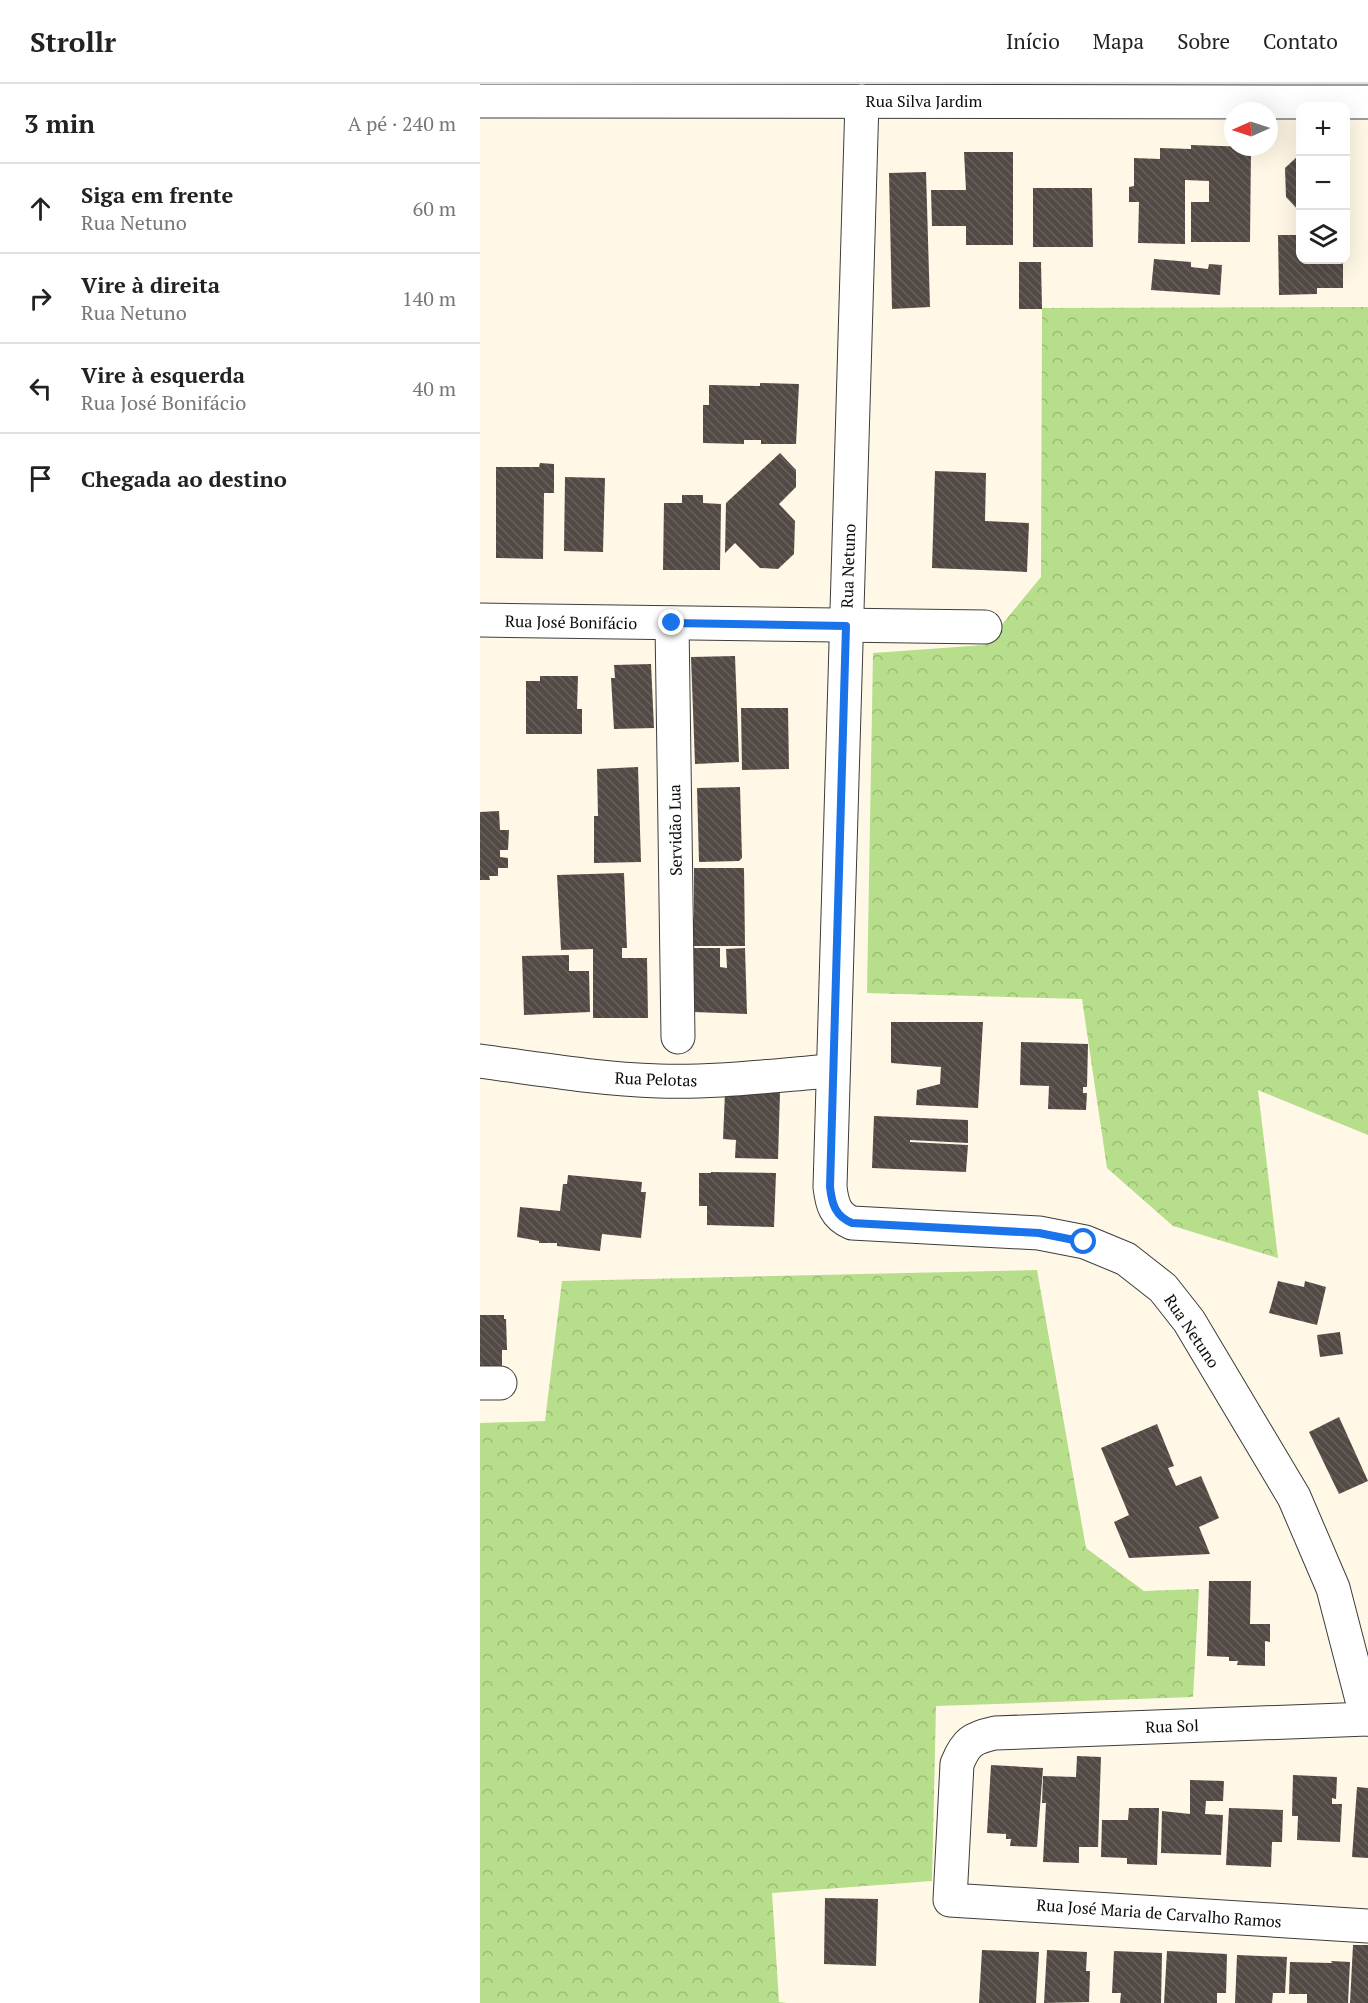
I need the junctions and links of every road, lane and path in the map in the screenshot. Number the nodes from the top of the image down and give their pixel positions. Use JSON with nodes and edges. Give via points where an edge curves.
{"nodes":[{"id":1,"x":480,"y":101,"type":"edge"},
{"id":2,"x":862,"y":101,"type":"junction"},
{"id":3,"x":1368,"y":102,"type":"edge"},
{"id":4,"x":480,"y":620,"type":"edge"},
{"id":5,"x":672,"y":623,"type":"junction"},
{"id":6,"x":846,"y":626,"type":"junction"},
{"id":7,"x":985,"y":627,"type":"dead end"},
{"id":8,"x":678,"y":1036,"type":"dead end"},
{"id":9,"x":480,"y":1062,"type":"edge"},
{"id":10,"x":833,"y":1071,"type":"junction"},
{"id":11,"x":1367,"y":1719,"type":"edge"},
{"id":12,"x":950,"y":1900,"type":"joint"},
{"id":13,"x":1368,"y":1926,"type":"edge"}],
"edges":[{"from":1,"to":2,"type":"street","name":"Rua Silva Jardim"},
{"from":2,"to":3,"type":"street","name":"Rua Silva Jardim"},
{"from":2,"to":6,"type":"street","name":"Rua Netuno"},
{"from":4,"to":5,"type":"street","name":"Rua José Bonifácio"},
{"from":5,"to":6,"type":"street","name":"Rua José Bonifácio"},
{"from":5,"to":8,"type":"street","name":"Servidão Lua"},
{"from":6,"to":7,"type":"street","name":"Rua José Bonifácio"},
{"from":6,"to":10,"type":"street","name":"Rua Netuno"},
{"from":9,"to":10,"type":"street","name":"Rua Pelotas","via":[[659,1081]]},
{"from":10,"to":11,"type":"street","name":"Rua Netuno","via":[[830,1187],[835,1210],[843,1219],[852,1223],[1039,1233],[1084,1242],[1126,1259],[1162,1288],[1189,1321],[1294,1497],[1333,1588]]},
{"from":11,"to":12,"type":"street","name":"Rua Sol","via":[[995,1733],[977,1737],[964,1748],[957,1764]]},
{"from":12,"to":13,"type":"street","name":"Rua José Maria de Carvalho Ramos"}]}
